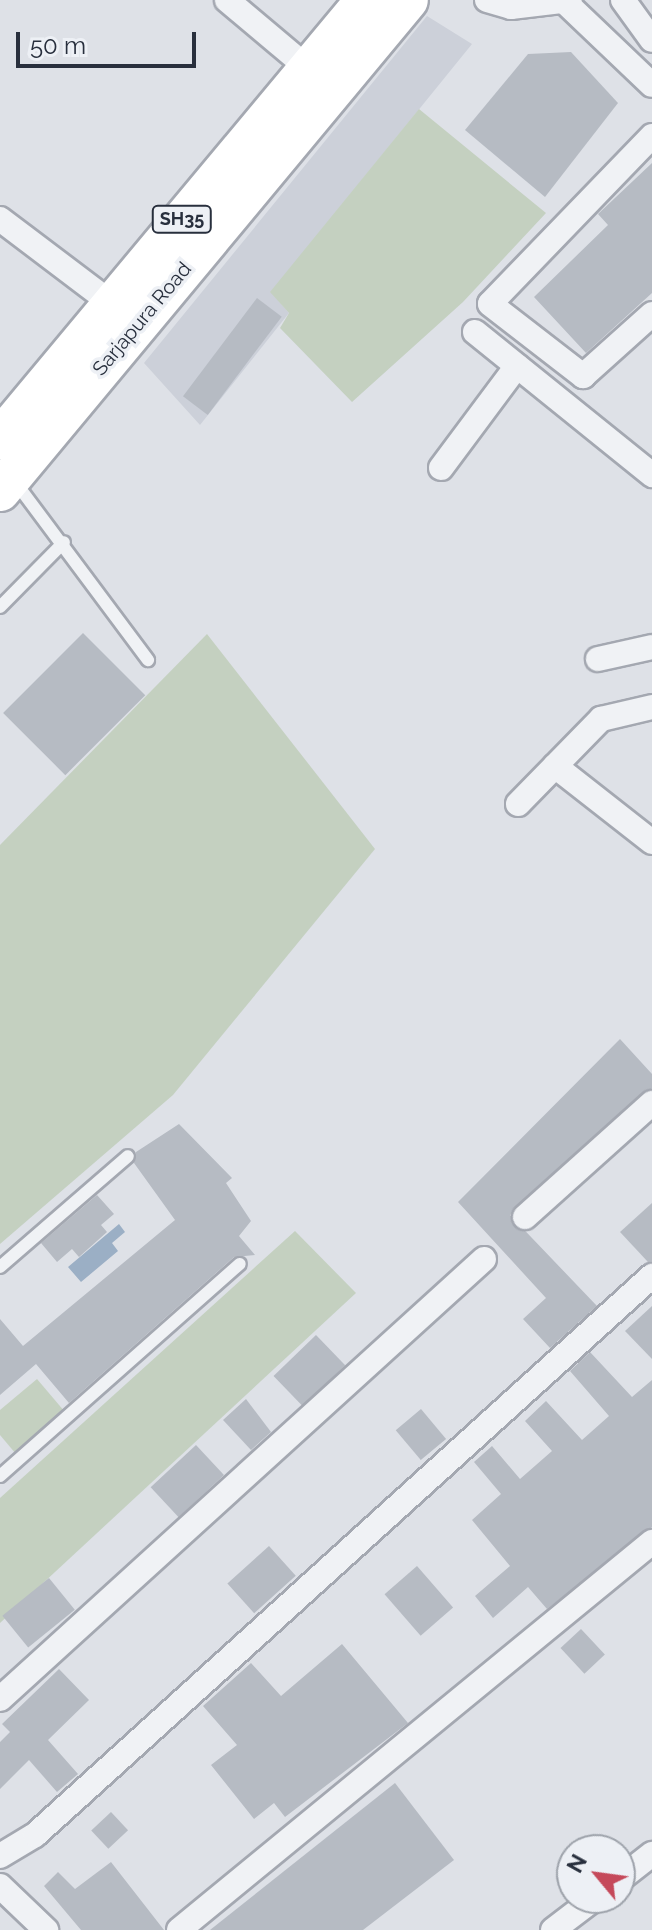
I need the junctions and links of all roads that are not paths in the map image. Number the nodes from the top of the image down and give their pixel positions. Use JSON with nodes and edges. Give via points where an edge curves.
{"nodes":[{"id":1,"x":227,"y":0,"type":"edge"},
{"id":2,"x":366,"y":0,"type":"edge"},
{"id":3,"x":408,"y":0,"type":"edge"},
{"id":4,"x":487,"y":0,"type":"edge"},
{"id":5,"x":623,"y":0,"type":"edge"},
{"id":6,"x":568,"y":2,"type":"edge"},
{"id":7,"x":652,"y":40,"type":"edge"},
{"id":8,"x":309,"y":69,"type":"junction"},
{"id":9,"x":652,"y":85,"type":"edge"},
{"id":10,"x":650,"y":143,"type":"edge"},
{"id":11,"x":0,"y":219,"type":"edge"},
{"id":12,"x":111,"y":303,"type":"junction"},
{"id":13,"x":652,"y":314,"type":"edge"},
{"id":14,"x":475,"y":332,"type":"dead end"},
{"id":15,"x":517,"y":366,"type":"junction"},
{"id":16,"x":0,"y":439,"type":"edge"},
{"id":17,"x":441,"y":468,"type":"dead end"},
{"id":18,"x":652,"y":475,"type":"edge"},
{"id":19,"x":6,"y":484,"type":"edge"},
{"id":20,"x":64,"y":542,"type":"junction"},
{"id":21,"x":0,"y":607,"type":"edge"},
{"id":22,"x":652,"y":647,"type":"edge"},
{"id":23,"x":598,"y":659,"type":"dead end"},
{"id":24,"x":148,"y":660,"type":"dead end"},
{"id":25,"x":652,"y":707,"type":"edge"},
{"id":26,"x":555,"y":766,"type":"junction"},
{"id":27,"x":518,"y":804,"type":"dead end"},
{"id":28,"x":652,"y":842,"type":"edge"},
{"id":29,"x":652,"y":1103,"type":"edge"},
{"id":30,"x":128,"y":1156,"type":"dead end"},
{"id":31,"x":525,"y":1217,"type":"dead end"},
{"id":32,"x":484,"y":1259,"type":"dead end"},
{"id":33,"x":240,"y":1264,"type":"dead end"},
{"id":34,"x":0,"y":1267,"type":"edge"},
{"id":35,"x":652,"y":1276,"type":"edge"},
{"id":36,"x":0,"y":1476,"type":"edge"},
{"id":37,"x":652,"y":1542,"type":"edge"},
{"id":38,"x":0,"y":1699,"type":"edge"},
{"id":39,"x":652,"y":1854,"type":"edge"},
{"id":40,"x":0,"y":1856,"type":"edge"},
{"id":41,"x":636,"y":1866,"type":"edge"},
{"id":42,"x":0,"y":1886,"type":"edge"},
{"id":43,"x":574,"y":1914,"type":"edge"},
{"id":44,"x":46,"y":1930,"type":"edge"},
{"id":45,"x":179,"y":1930,"type":"edge"},
{"id":46,"x":553,"y":1930,"type":"edge"}],
"edges":[{"from":1,"to":8,"type":"street"},
{"from":2,"to":8,"type":"main road","name":"Sarjapura Road","number":"SH35"},
{"from":3,"to":19,"type":"main road","name":"Sarjapura Road"},
{"from":4,"to":6,"type":"street"},
{"from":5,"to":7,"type":"street"},
{"from":6,"to":9,"type":"street"},
{"from":8,"to":12,"type":"main road","name":"Sarjapura Road","number":"SH35"},
{"from":10,"to":13,"type":"street","via":[[490,304],[583,376]]},
{"from":11,"to":12,"type":"street"},
{"from":12,"to":16,"type":"main road","name":"Sarjapura Road","number":"SH35"},
{"from":14,"to":15,"type":"street"},
{"from":15,"to":17,"type":"street"},
{"from":15,"to":18,"type":"street"},
{"from":19,"to":20,"type":"lane"},
{"from":20,"to":21,"type":"lane"},
{"from":20,"to":24,"type":"lane"},
{"from":22,"to":23,"type":"street"},
{"from":25,"to":26,"type":"street","via":[[601,719]]},
{"from":26,"to":27,"type":"street"},
{"from":26,"to":28,"type":"street"},
{"from":29,"to":31,"type":"street"},
{"from":30,"to":34,"type":"lane"},
{"from":32,"to":38,"type":"street"},
{"from":33,"to":36,"type":"lane"},
{"from":35,"to":40,"type":"street","via":[[35,1835]]},
{"from":37,"to":45,"type":"street"},
{"from":39,"to":41,"type":"street"},
{"from":42,"to":44,"type":"street"},
{"from":43,"to":46,"type":"street"}]}
